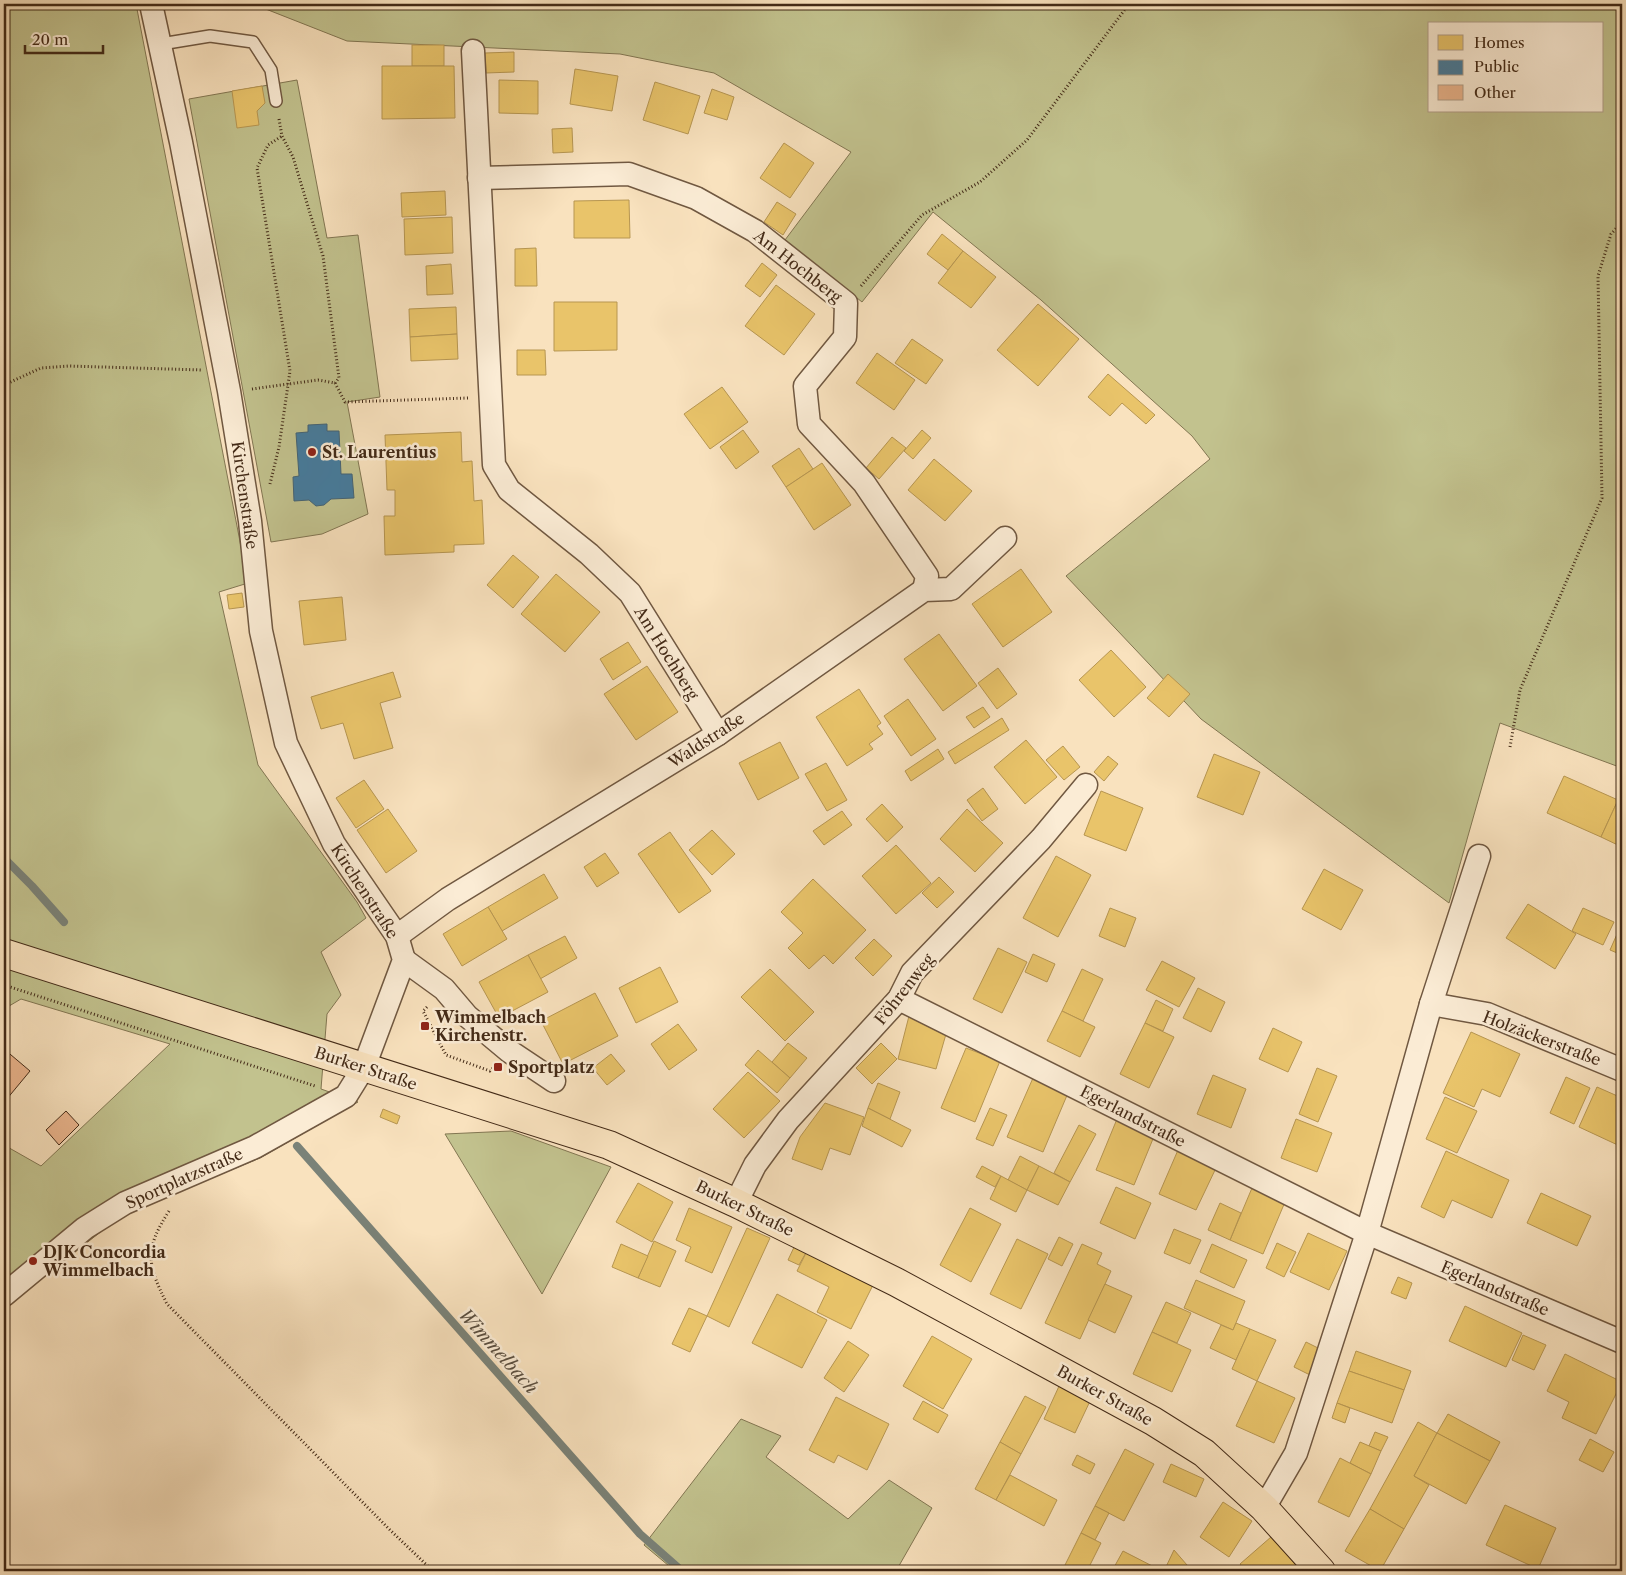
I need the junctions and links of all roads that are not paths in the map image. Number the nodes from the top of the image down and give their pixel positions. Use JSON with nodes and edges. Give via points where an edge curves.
{"nodes":[{"id":1,"x":151,"y":4,"type":"edge"},
{"id":2,"x":160,"y":44,"type":"junction"},
{"id":3,"x":473,"y":51,"type":"dead end"},
{"id":4,"x":276,"y":101,"type":"road end"},
{"id":5,"x":479,"y":178,"type":"junction"},
{"id":6,"x":1005,"y":538,"type":"dead end"},
{"id":7,"x":924,"y":590,"type":"junction"},
{"id":8,"x":718,"y":734,"type":"junction"},
{"id":9,"x":1086,"y":785,"type":"dead end"},
{"id":10,"x":1479,"y":856,"type":"dead end"},
{"id":11,"x":397,"y":936,"type":"junction"},
{"id":12,"x":4,"y":953,"type":"edge"},
{"id":13,"x":404,"y":960,"type":"junction"},
{"id":14,"x":899,"y":999,"type":"junction"},
{"id":15,"x":1431,"y":1004,"type":"junction"},
{"id":16,"x":364,"y":1067,"type":"junction"},
{"id":17,"x":1622,"y":1070,"type":"edge"},
{"id":18,"x":554,"y":1081,"type":"dead end"},
{"id":19,"x":736,"y":1203,"type":"junction"},
{"id":20,"x":1367,"y":1233,"type":"junction"},
{"id":21,"x":4,"y":1295,"type":"edge"},
{"id":22,"x":1622,"y":1342,"type":"edge"},
{"id":23,"x":1264,"y":1508,"type":"junction"},
{"id":24,"x":1321,"y":1571,"type":"edge"}],
"edges":[{"from":1,"to":2,"type":"street","name":"Kirchenstraße"},
{"from":2,"to":4,"type":"lane","via":[[210,36],[253,42],[271,70]]},
{"from":2,"to":11,"type":"street","name":"Kirchenstraße","via":[[225,370],[250,521],[261,632],[286,743],[334,844]]},
{"from":3,"to":5,"type":"street","name":"Am Hochberg"},
{"from":5,"to":7,"type":"street","name":"Am Hochberg","via":[[629,174],[696,198],[755,231],[846,303],[845,337],[805,386],[809,424],[864,483],[926,576]]},
{"from":5,"to":8,"type":"street","name":"Am Hochberg","via":[[494,465],[509,490],[589,554],[630,593]]},
{"from":6,"to":7,"type":"street","via":[[951,588]]},
{"from":7,"to":8,"type":"street","name":"Waldstraße"},
{"from":8,"to":11,"type":"street","name":"Waldstraße","via":[[448,899]]},
{"from":9,"to":14,"type":"street","name":"Föhrenweg","via":[[1041,839],[912,973]]},
{"from":10,"to":15,"type":"street"},
{"from":11,"to":13,"type":"street","name":"Kirchenstraße"},
{"from":12,"to":16,"type":"main road","name":"Burker Straße"},
{"from":13,"to":16,"type":"street"},
{"from":13,"to":18,"type":"street","via":[[444,989],[467,1016],[509,1051]]},
{"from":14,"to":19,"type":"street","name":"Föhrenweg","via":[[788,1120],[755,1165]]},
{"from":14,"to":20,"type":"street","name":"Egerlandstraße"},
{"from":15,"to":17,"type":"street","name":"Holzäckerstraße","via":[[1487,1014]]},
{"from":15,"to":20,"type":"street"},
{"from":16,"to":19,"type":"main road","name":"Burker Straße","via":[[609,1145]]},
{"from":16,"to":21,"type":"street","name":"Sportplatzstraße","via":[[346,1096],[255,1147],[125,1203],[85,1228]]},
{"from":19,"to":23,"type":"main road","name":"Burker Straße","via":[[896,1282],[1153,1421],[1204,1453]]},
{"from":20,"to":22,"type":"street","name":"Egerlandstraße"},
{"from":20,"to":23,"type":"street","via":[[1296,1453]]},
{"from":23,"to":24,"type":"main road","name":"Burker Straße"}]}
